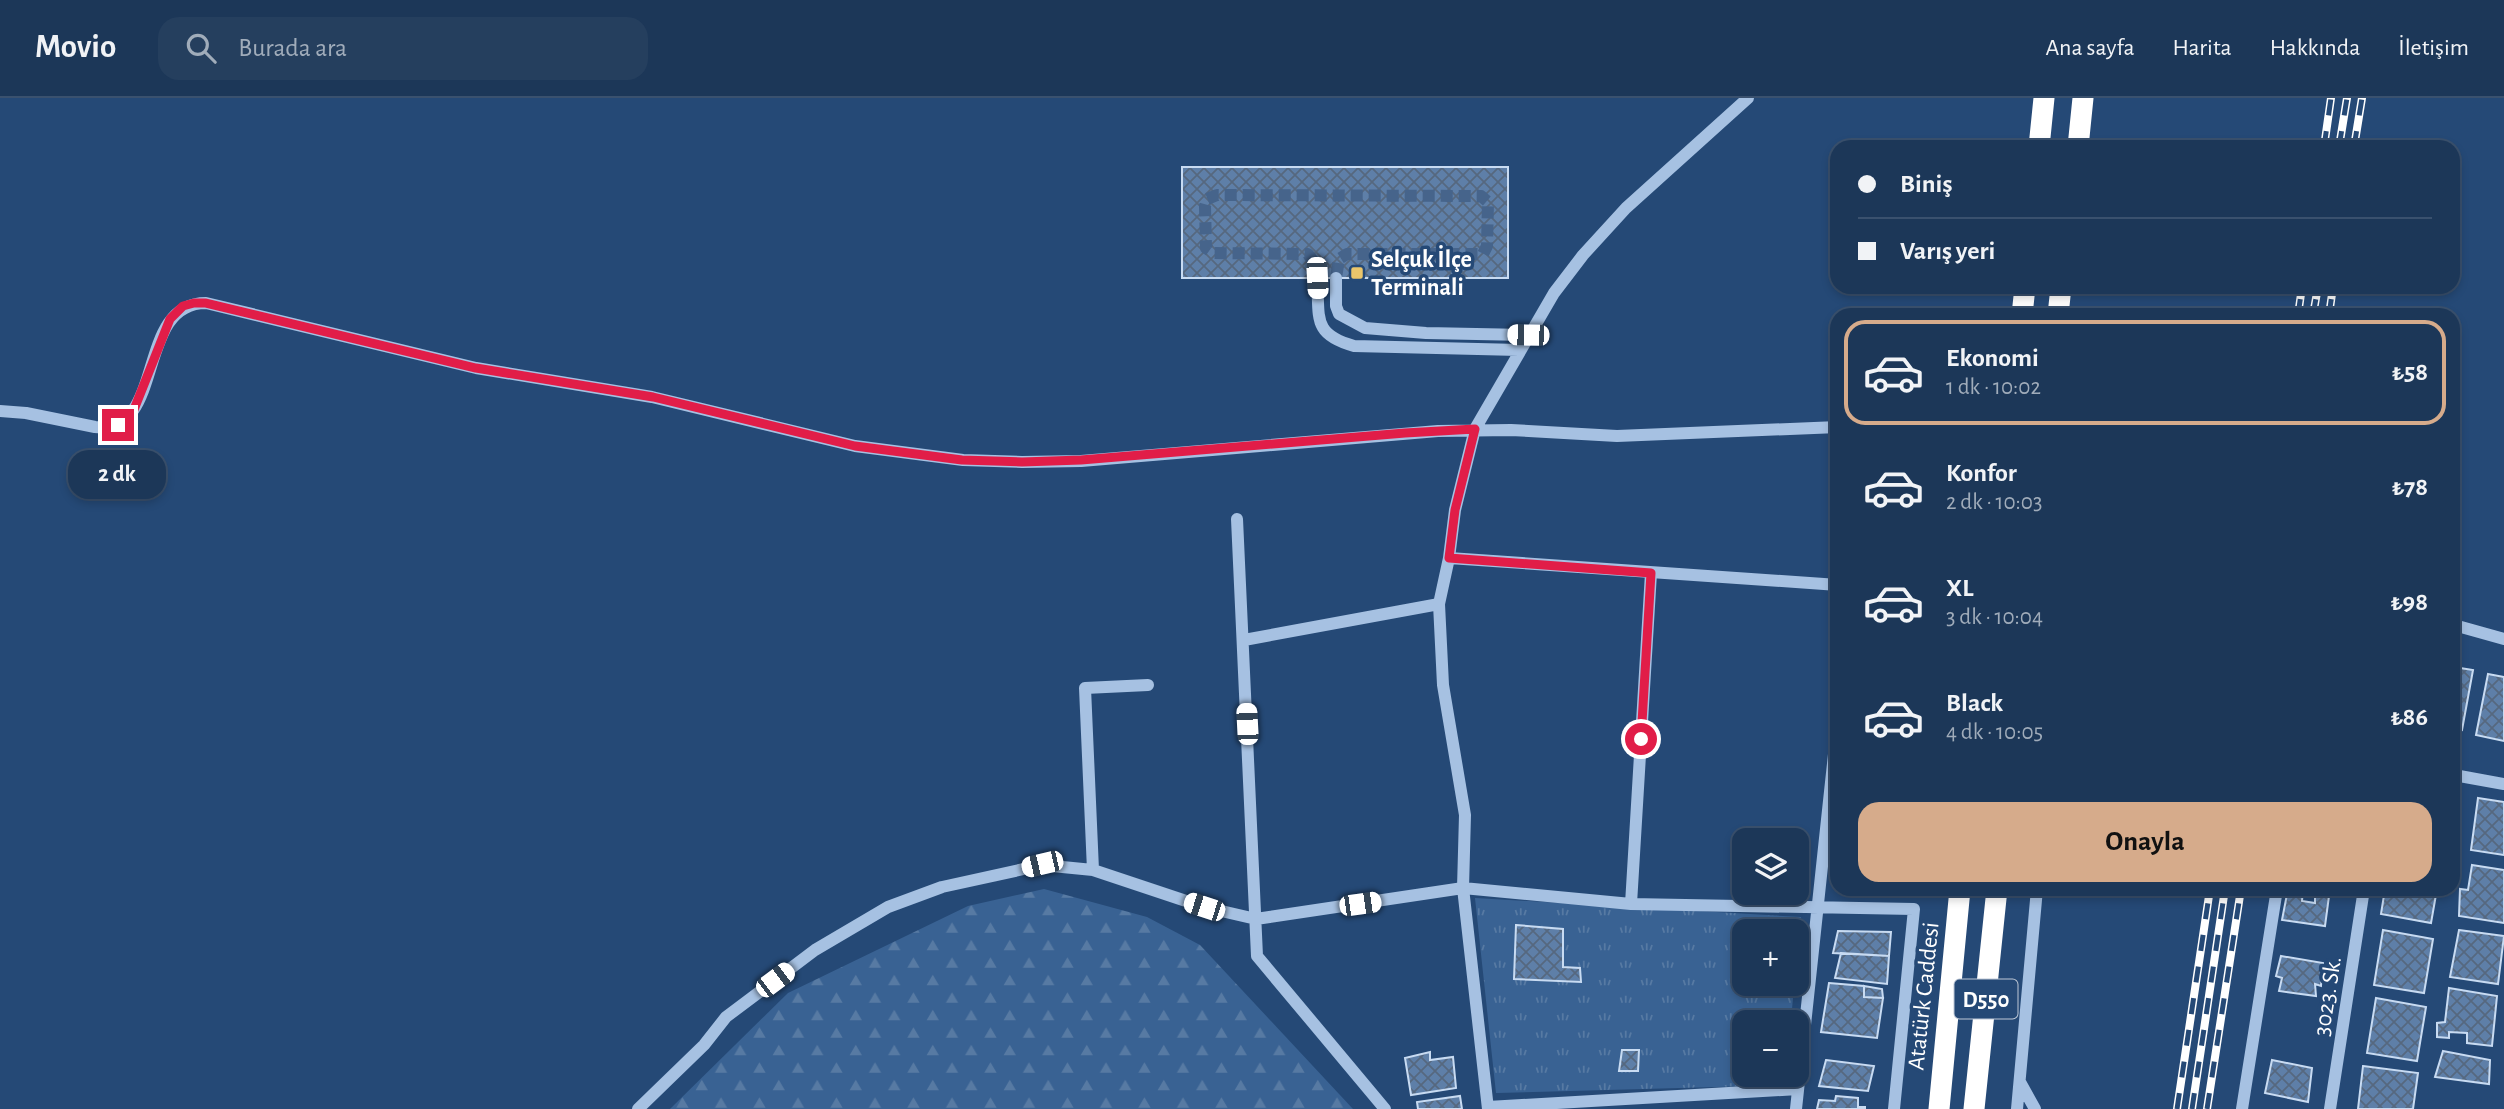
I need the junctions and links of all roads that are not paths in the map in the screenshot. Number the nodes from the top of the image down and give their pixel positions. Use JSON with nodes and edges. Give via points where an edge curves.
{"nodes":[{"id":1,"x":1748,"y":98,"type":"edge"},
{"id":2,"x":2044,"y":98,"type":"edge"},
{"id":3,"x":2083,"y":98,"type":"edge"},
{"id":4,"x":2040,"y":140,"type":"edge"},
{"id":5,"x":2079,"y":140,"type":"edge"},
{"id":6,"x":1317,"y":278,"type":"tunnel mouth"},
{"id":7,"x":1336,"y":278,"type":"tunnel mouth"},
{"id":8,"x":1528,"y":335,"type":"junction"},
{"id":9,"x":1519,"y":350,"type":"junction"},
{"id":10,"x":0,"y":411,"type":"edge"},
{"id":11,"x":1830,"y":428,"type":"edge"},
{"id":12,"x":1475,"y":429,"type":"junction"},
{"id":13,"x":1237,"y":519,"type":"dead end"},
{"id":14,"x":1449,"y":558,"type":"junction"},
{"id":15,"x":1651,"y":573,"type":"junction"},
{"id":16,"x":1830,"y":584,"type":"edge"},
{"id":17,"x":1439,"y":604,"type":"junction"},
{"id":18,"x":2460,"y":627,"type":"edge"},
{"id":19,"x":2504,"y":639,"type":"edge"},
{"id":20,"x":1244,"y":640,"type":"junction"},
{"id":21,"x":1148,"y":685,"type":"dead end"},
{"id":22,"x":2460,"y":776,"type":"edge"},
{"id":23,"x":2504,"y":784,"type":"edge"},
{"id":24,"x":1830,"y":786,"type":"edge"},
{"id":25,"x":1093,"y":870,"type":"junction"},
{"id":26,"x":1463,"y":888,"type":"junction"},
{"id":27,"x":1959,"y":896,"type":"edge"},
{"id":28,"x":1996,"y":896,"type":"edge"},
{"id":29,"x":2036,"y":896,"type":"edge"},
{"id":30,"x":2276,"y":896,"type":"edge"},
{"id":31,"x":2363,"y":896,"type":"edge"},
{"id":32,"x":1631,"y":904,"type":"junction"},
{"id":33,"x":1816,"y":908,"type":"junction"},
{"id":34,"x":1256,"y":919,"type":"junction"},
{"id":35,"x":2019,"y":1081,"type":"junction"},
{"id":36,"x":1798,"y":1089,"type":"junction"},
{"id":37,"x":1609,"y":1105,"type":"edge"},
{"id":38,"x":1488,"y":1108,"type":"edge"},
{"id":39,"x":638,"y":1109,"type":"edge"},
{"id":40,"x":1385,"y":1109,"type":"edge"},
{"id":41,"x":1796,"y":1109,"type":"edge"},
{"id":42,"x":1894,"y":1109,"type":"edge"},
{"id":43,"x":1939,"y":1109,"type":"edge"},
{"id":44,"x":1975,"y":1109,"type":"edge"},
{"id":45,"x":2017,"y":1109,"type":"edge"},
{"id":46,"x":2035,"y":1109,"type":"edge"},
{"id":47,"x":2242,"y":1109,"type":"edge"},
{"id":48,"x":2330,"y":1109,"type":"edge"}],
"edges":[{"from":1,"to":8,"type":"street","via":[[1626,208],[1583,255]]},
{"from":2,"to":4,"type":"highway"},
{"from":3,"to":5,"type":"highway"},
{"from":6,"to":9,"type":"street","via":[[1320,326],[1334,341],[1354,346]]},
{"from":7,"to":8,"type":"street","via":[[1339,314],[1365,328]]},
{"from":8,"to":9,"type":"street"},
{"from":9,"to":12,"type":"street"},
{"from":10,"to":12,"type":"street","via":[[107,428],[118,425],[133,412],[170,319],[183,306],[206,303],[476,368],[653,397],[855,446],[962,460],[1081,460]]},
{"from":11,"to":12,"type":"street","via":[[1616,436]]},
{"from":12,"to":14,"type":"street","via":[[1455,510]]},
{"from":13,"to":20,"type":"street"},
{"from":14,"to":15,"type":"street"},
{"from":14,"to":17,"type":"street"},
{"from":15,"to":16,"type":"street"},
{"from":15,"to":32,"type":"street"},
{"from":17,"to":20,"type":"street"},
{"from":17,"to":26,"type":"street","via":[[1443,685],[1465,815]]},
{"from":18,"to":19,"type":"street"},
{"from":20,"to":34,"type":"street"},
{"from":21,"to":25,"type":"street","via":[[1085,688]]},
{"from":22,"to":23,"type":"street"},
{"from":24,"to":33,"type":"street"},
{"from":25,"to":34,"type":"street"},
{"from":25,"to":39,"type":"street","via":[[1042,864],[942,887],[888,907],[815,950],[726,1017]]},
{"from":26,"to":32,"type":"street"},
{"from":26,"to":34,"type":"street"},
{"from":26,"to":38,"type":"street"},
{"from":27,"to":43,"type":"highway","name":"Atatürk Caddesi","number":"D550"},
{"from":28,"to":44,"type":"highway","number":"D550"},
{"from":29,"to":35,"type":"street"},
{"from":30,"to":47,"type":"street"},
{"from":31,"to":48,"type":"street","name":"3023. Sk."},
{"from":32,"to":33,"type":"street"},
{"from":33,"to":36,"type":"street"},
{"from":33,"to":42,"type":"street","via":[[1913,909]]},
{"from":34,"to":40,"type":"street","via":[[1257,956]]},
{"from":35,"to":45,"type":"street"},
{"from":35,"to":46,"type":"street"},
{"from":36,"to":37,"type":"street"},
{"from":36,"to":41,"type":"street"},
{"from":37,"to":38,"type":"street"}]}
